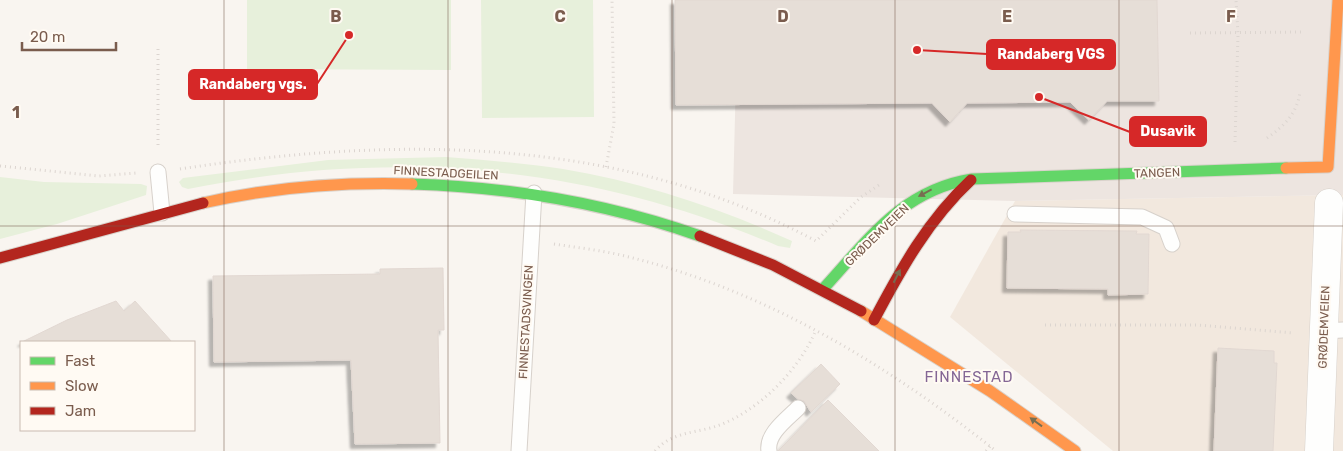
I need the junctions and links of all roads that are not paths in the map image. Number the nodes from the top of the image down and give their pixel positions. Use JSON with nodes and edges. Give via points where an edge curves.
{"nodes":[{"id":1,"x":1338,"y":0,"type":"edge"},
{"id":2,"x":1335,"y":168,"type":"edge"},
{"id":3,"x":158,"y":172,"type":"road end"},
{"id":4,"x":972,"y":179,"type":"junction"},
{"id":5,"x":534,"y":193,"type":"junction"},
{"id":6,"x":1329,"y":202,"type":"dead end"},
{"id":7,"x":162,"y":213,"type":"junction"},
{"id":8,"x":1015,"y":214,"type":"dead end"},
{"id":9,"x":1172,"y":244,"type":"dead end"},
{"id":10,"x":0,"y":258,"type":"edge"},
{"id":11,"x":823,"y":289,"type":"junction"},
{"id":12,"x":874,"y":320,"type":"junction"},
{"id":13,"x":1330,"y":332,"type":"edge"},
{"id":14,"x":798,"y":408,"type":"dead end"},
{"id":15,"x":520,"y":451,"type":"edge"},
{"id":16,"x":769,"y":451,"type":"edge"},
{"id":17,"x":1054,"y":451,"type":"edge"},
{"id":18,"x":1075,"y":451,"type":"edge"},
{"id":19,"x":1320,"y":451,"type":"edge"}],
"edges":[{"from":1,"to":2,"type":"main road"},
{"from":2,"to":4,"type":"main road","name":"TANGEN"},
{"from":3,"to":7,"type":"lane"},
{"from":4,"to":11,"type":"main road","name":"GRØDEMVEIEN","one_way":true,"via":[[934,188],[915,198],[872,237]]},
{"from":12,"to":4,"type":"main road","one_way":true,"via":[[905,260],[925,230]]},
{"from":5,"to":7,"type":"main road","name":"FINNESTADGEILEN","via":[[432,184],[316,186],[266,190]]},
{"from":5,"to":11,"type":"main road","name":"FINNESTADGEILEN","via":[[606,207],[683,229],[737,249]]},
{"from":5,"to":15,"type":"lane","name":"FINNESTADSVINGEN"},
{"from":6,"to":13,"type":"street","name":"GRØDEMVEIEN"},
{"from":7,"to":10,"type":"main road","name":"FINNESTADGEILEN"},
{"from":8,"to":9,"type":"lane","via":[[1142,217],[1166,228]]},
{"from":11,"to":12,"type":"main road","name":"FINNESTADGEILEN"},
{"from":12,"to":17,"type":"main road","name":"FINNESTADGEILEN"},
{"from":18,"to":12,"type":"main road","name":"FINNESTADGEILEN","one_way":true,"via":[[965,374]]},
{"from":13,"to":19,"type":"street","name":"GRØDEMVEIEN"},
{"from":14,"to":16,"type":"lane","via":[[775,431]]}]}
